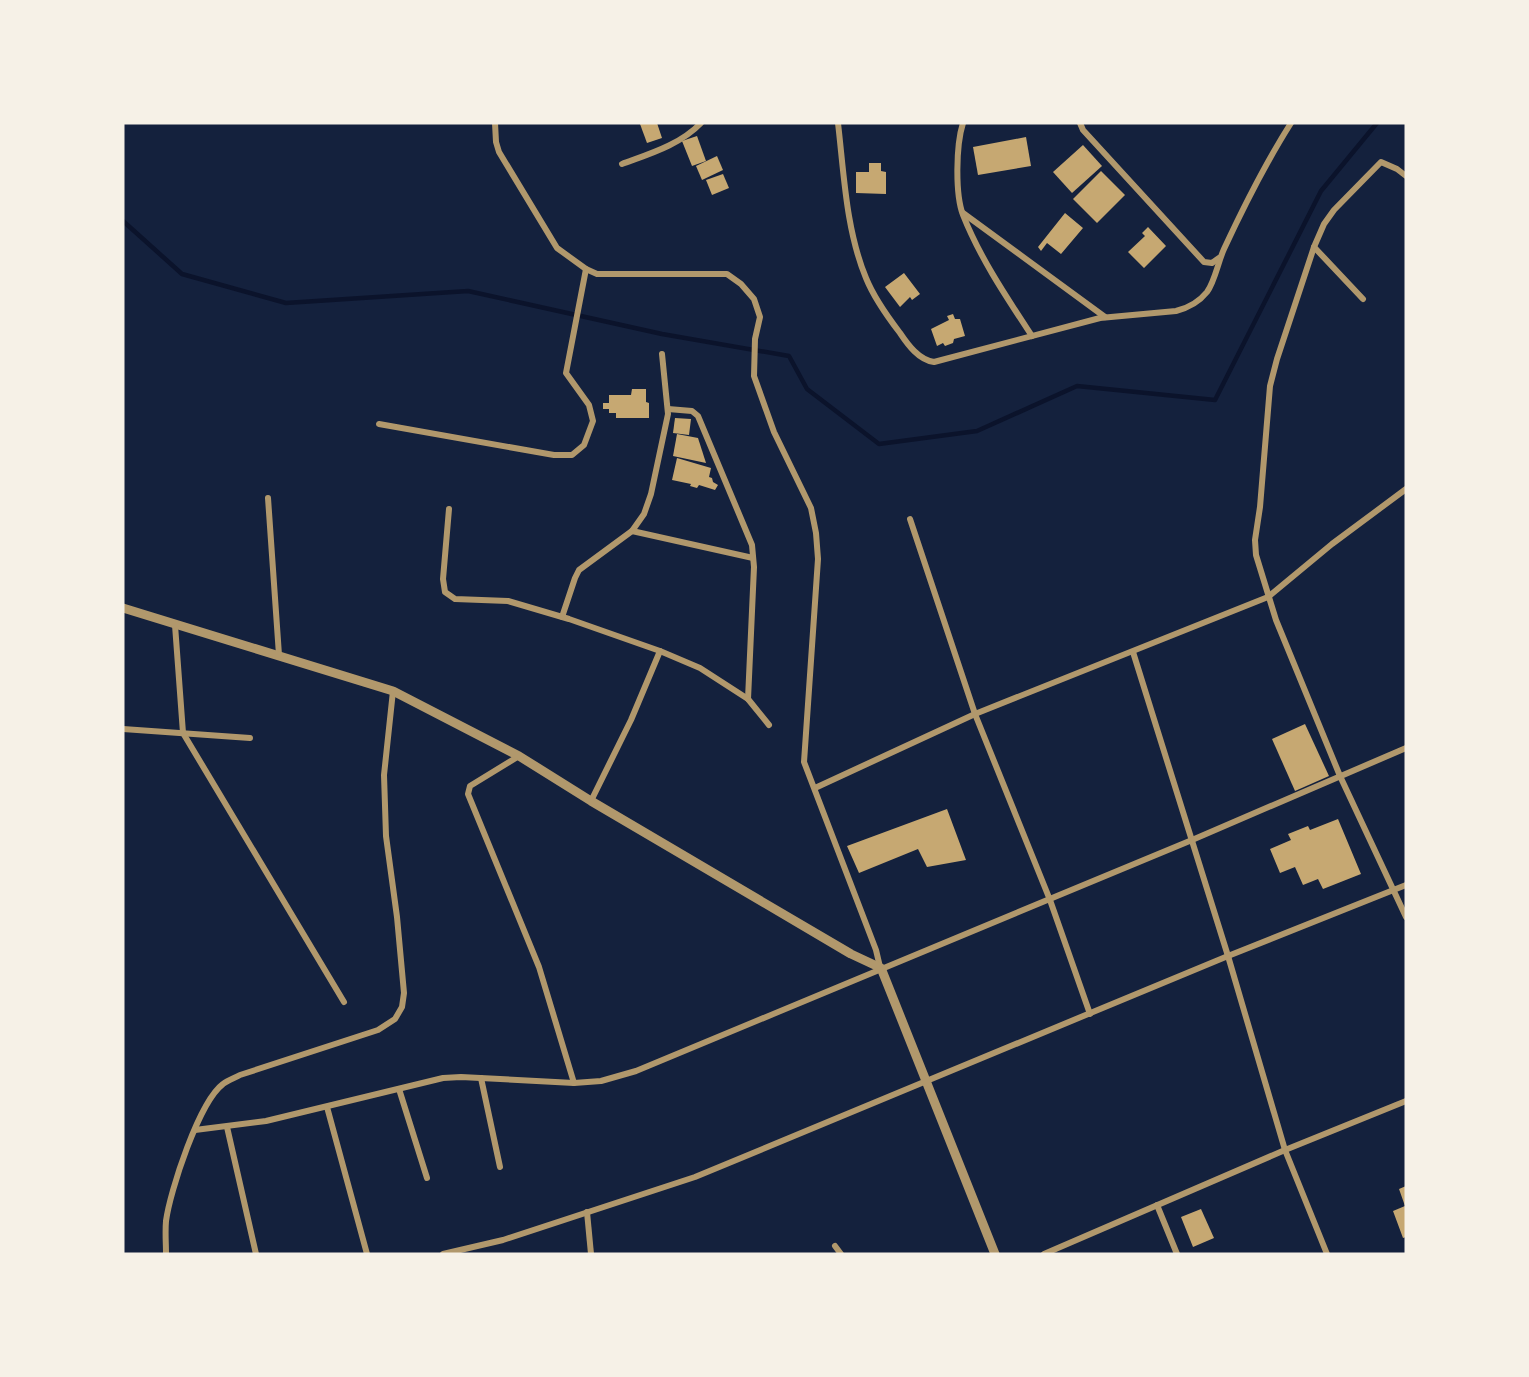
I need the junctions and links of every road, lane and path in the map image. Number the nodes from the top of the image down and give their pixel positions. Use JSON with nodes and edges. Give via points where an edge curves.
{"nodes":[{"id":1,"x":495,"y":123,"type":"edge"},
{"id":2,"x":700,"y":123,"type":"edge"},
{"id":3,"x":838,"y":123,"type":"edge"},
{"id":4,"x":963,"y":123,"type":"edge"},
{"id":5,"x":1080,"y":123,"type":"edge"},
{"id":6,"x":1290,"y":123,"type":"edge"},
{"id":7,"x":622,"y":164,"type":"dead end"},
{"id":8,"x":1406,"y":176,"type":"edge"},
{"id":9,"x":962,"y":213,"type":"junction"},
{"id":10,"x":1314,"y":247,"type":"junction"},
{"id":11,"x":1220,"y":258,"type":"junction"},
{"id":12,"x":586,"y":269,"type":"junction"},
{"id":13,"x":1363,"y":299,"type":"dead end"},
{"id":14,"x":1105,"y":317,"type":"junction"},
{"id":15,"x":1032,"y":336,"type":"junction"},
{"id":16,"x":662,"y":354,"type":"dead end"},
{"id":17,"x":668,"y":409,"type":"junction"},
{"id":18,"x":380,"y":424,"type":"dead end"},
{"id":19,"x":1406,"y":489,"type":"edge"},
{"id":20,"x":268,"y":498,"type":"dead end"},
{"id":21,"x":449,"y":509,"type":"dead end"},
{"id":22,"x":910,"y":519,"type":"dead end"},
{"id":23,"x":632,"y":531,"type":"junction"},
{"id":24,"x":753,"y":558,"type":"junction"},
{"id":25,"x":1268,"y":597,"type":"junction"},
{"id":26,"x":123,"y":608,"type":"edge"},
{"id":27,"x":562,"y":617,"type":"junction"},
{"id":28,"x":175,"y":624,"type":"junction"},
{"id":29,"x":660,"y":651,"type":"junction"},
{"id":30,"x":1132,"y":652,"type":"junction"},
{"id":31,"x":279,"y":655,"type":"junction"},
{"id":32,"x":393,"y":691,"type":"junction"},
{"id":33,"x":748,"y":699,"type":"junction"},
{"id":34,"x":975,"y":714,"type":"junction"},
{"id":35,"x":768,"y":725,"type":"dead end"},
{"id":36,"x":123,"y":729,"type":"edge"},
{"id":37,"x":183,"y":733,"type":"junction"},
{"id":38,"x":249,"y":738,"type":"dead end"},
{"id":39,"x":1406,"y":748,"type":"edge"},
{"id":40,"x":519,"y":756,"type":"junction"},
{"id":41,"x":1340,"y":776,"type":"junction"},
{"id":42,"x":815,"y":788,"type":"junction"},
{"id":43,"x":591,"y":801,"type":"junction"},
{"id":44,"x":1192,"y":840,"type":"junction"},
{"id":45,"x":1406,"y":885,"type":"edge"},
{"id":46,"x":1394,"y":890,"type":"junction"},
{"id":47,"x":1050,"y":900,"type":"junction"},
{"id":48,"x":1406,"y":917,"type":"edge"},
{"id":49,"x":1228,"y":956,"type":"junction"},
{"id":50,"x":881,"y":968,"type":"junction"},
{"id":51,"x":344,"y":1002,"type":"dead end"},
{"id":52,"x":1090,"y":1014,"type":"junction"},
{"id":53,"x":481,"y":1078,"type":"junction"},
{"id":54,"x":574,"y":1083,"type":"junction"},
{"id":55,"x":926,"y":1083,"type":"junction"},
{"id":56,"x":399,"y":1089,"type":"junction"},
{"id":57,"x":1406,"y":1101,"type":"edge"},
{"id":58,"x":327,"y":1107,"type":"junction"},
{"id":59,"x":227,"y":1127,"type":"junction"},
{"id":60,"x":195,"y":1130,"type":"junction"},
{"id":61,"x":1285,"y":1150,"type":"junction"},
{"id":62,"x":500,"y":1167,"type":"dead end"},
{"id":63,"x":427,"y":1178,"type":"dead end"},
{"id":64,"x":1157,"y":1205,"type":"junction"},
{"id":65,"x":587,"y":1212,"type":"junction"},
{"id":66,"x":835,"y":1246,"type":"dead end"},
{"id":67,"x":166,"y":1253,"type":"edge"},
{"id":68,"x":157,"y":1254,"type":"edge"},
{"id":69,"x":256,"y":1254,"type":"edge"},
{"id":70,"x":367,"y":1254,"type":"edge"},
{"id":71,"x":443,"y":1254,"type":"edge"},
{"id":72,"x":591,"y":1254,"type":"edge"},
{"id":73,"x":841,"y":1254,"type":"edge"},
{"id":74,"x":995,"y":1254,"type":"edge"},
{"id":75,"x":1044,"y":1254,"type":"edge"},
{"id":76,"x":1178,"y":1254,"type":"edge"},
{"id":77,"x":1327,"y":1254,"type":"edge"}],
"edges":[{"from":1,"to":12,"type":"street","via":[[499,152],[557,248]]},
{"from":2,"to":7,"type":"street","via":[[668,146]]},
{"from":3,"to":15,"type":"street","via":[[852,233],[866,277],[882,309],[904,339],[922,358],[934,362]]},
{"from":4,"to":9,"type":"street","via":[[957,174]]},
{"from":5,"to":11,"type":"street","via":[[1204,262]]},
{"from":6,"to":11,"type":"street"},
{"from":8,"to":10,"type":"street","via":[[1381,162],[1334,210]]},
{"from":9,"to":14,"type":"street"},
{"from":9,"to":15,"type":"street"},
{"from":10,"to":13,"type":"street"},
{"from":10,"to":25,"type":"street","via":[[1270,386],[1255,540]]},
{"from":11,"to":14,"type":"street","via":[[1208,290],[1187,308]]},
{"from":12,"to":18,"type":"street","via":[[566,373],[589,405],[593,421],[584,445],[572,455]]},
{"from":12,"to":42,"type":"street","via":[[597,274],[727,274],[754,299],[760,317],[754,376],[774,432],[811,508],[816,533],[818,559],[804,762]]},
{"from":14,"to":15,"type":"street"},
{"from":16,"to":17,"type":"street"},
{"from":17,"to":23,"type":"street","via":[[651,494]]},
{"from":17,"to":24,"type":"street","via":[[692,411],[698,416],[747,532]]},
{"from":19,"to":25,"type":"street"},
{"from":20,"to":31,"type":"street"},
{"from":21,"to":27,"type":"street","via":[[445,592],[455,599],[508,602]]},
{"from":22,"to":34,"type":"street"},
{"from":23,"to":24,"type":"street"},
{"from":23,"to":27,"type":"street","via":[[579,570]]},
{"from":24,"to":33,"type":"street"},
{"from":25,"to":30,"type":"street"},
{"from":25,"to":41,"type":"street"},
{"from":26,"to":28,"type":"street"},
{"from":27,"to":29,"type":"street"},
{"from":28,"to":31,"type":"street"},
{"from":28,"to":37,"type":"street"},
{"from":29,"to":33,"type":"street","via":[[700,668]]},
{"from":29,"to":43,"type":"street"},
{"from":30,"to":34,"type":"street"},
{"from":30,"to":44,"type":"street"},
{"from":31,"to":32,"type":"street"},
{"from":32,"to":40,"type":"street"},
{"from":32,"to":60,"type":"street","via":[[384,774],[386,836],[404,993],[402,1007],[395,1019],[378,1030],[223,1084],[210,1099]]},
{"from":33,"to":35,"type":"street"},
{"from":34,"to":42,"type":"street"},
{"from":34,"to":47,"type":"street"},
{"from":36,"to":37,"type":"street"},
{"from":37,"to":38,"type":"street"},
{"from":37,"to":51,"type":"street"},
{"from":39,"to":41,"type":"street"},
{"from":40,"to":43,"type":"street"},
{"from":40,"to":54,"type":"street","via":[[470,786],[468,794],[539,967]]},
{"from":41,"to":44,"type":"street"},
{"from":41,"to":46,"type":"street"},
{"from":42,"to":50,"type":"street"},
{"from":43,"to":50,"type":"street"},
{"from":44,"to":47,"type":"street"},
{"from":44,"to":49,"type":"street"},
{"from":45,"to":46,"type":"street"},
{"from":46,"to":48,"type":"street"},
{"from":46,"to":49,"type":"street"},
{"from":47,"to":50,"type":"street"},
{"from":47,"to":52,"type":"street"},
{"from":49,"to":52,"type":"street"},
{"from":49,"to":61,"type":"street"},
{"from":50,"to":54,"type":"street","via":[[636,1071],[601,1081]]},
{"from":50,"to":55,"type":"street"},
{"from":52,"to":55,"type":"street"},
{"from":53,"to":54,"type":"street"},
{"from":53,"to":56,"type":"street","via":[[443,1078]]},
{"from":53,"to":62,"type":"street"},
{"from":55,"to":65,"type":"street","via":[[695,1177]]},
{"from":55,"to":74,"type":"street"},
{"from":56,"to":58,"type":"street"},
{"from":56,"to":63,"type":"street"},
{"from":57,"to":61,"type":"street"},
{"from":58,"to":59,"type":"street"},
{"from":58,"to":70,"type":"street"},
{"from":59,"to":60,"type":"street"},
{"from":59,"to":69,"type":"street"},
{"from":60,"to":67,"type":"street","via":[[171,1195]]},
{"from":61,"to":64,"type":"street"},
{"from":61,"to":77,"type":"street"},
{"from":64,"to":75,"type":"street"},
{"from":64,"to":76,"type":"street"},
{"from":65,"to":71,"type":"street","via":[[503,1240]]},
{"from":65,"to":72,"type":"street"},
{"from":66,"to":73,"type":"street"},
{"from":67,"to":68,"type":"street"}]}
